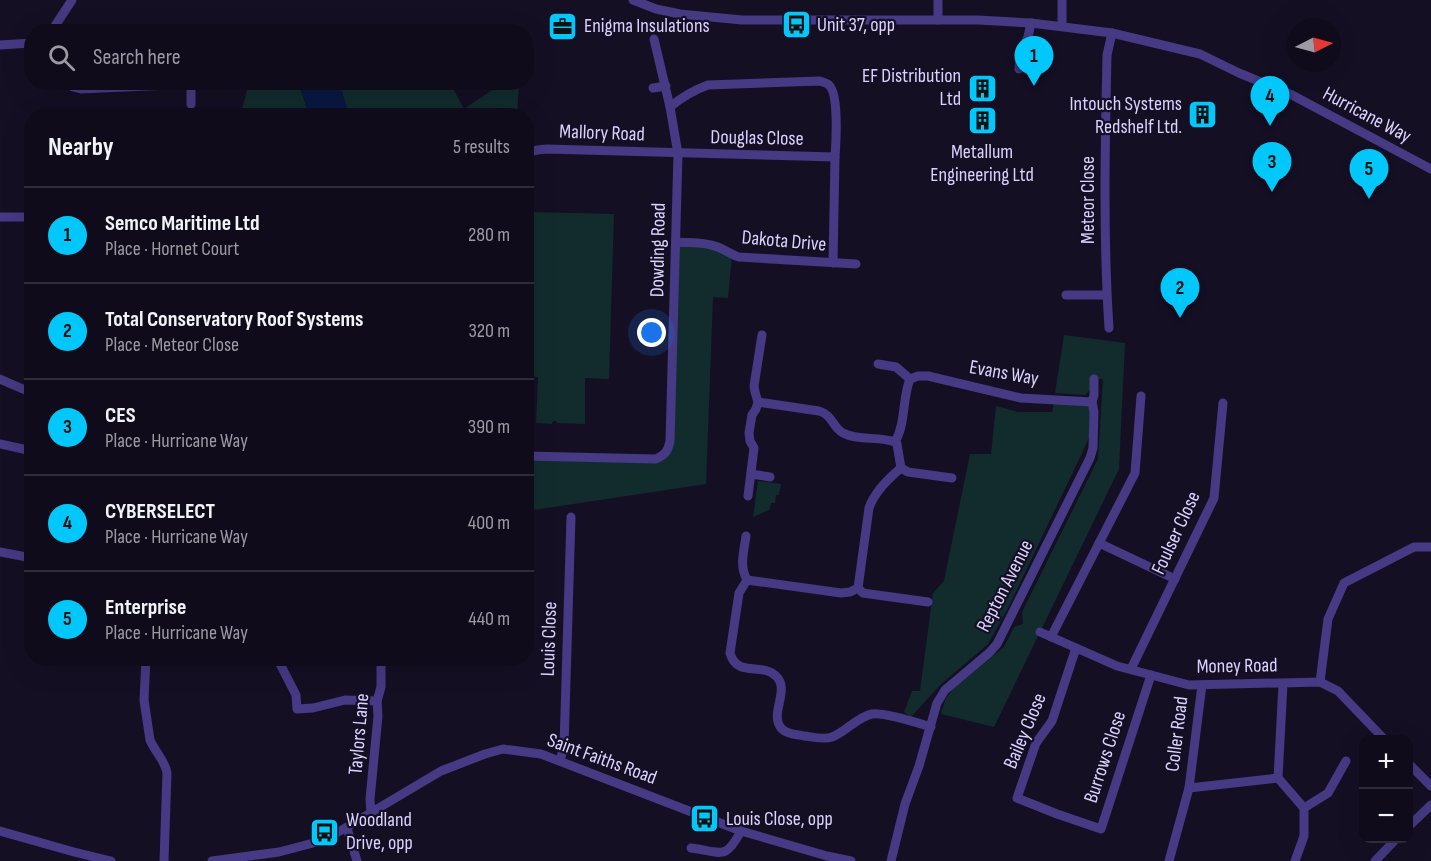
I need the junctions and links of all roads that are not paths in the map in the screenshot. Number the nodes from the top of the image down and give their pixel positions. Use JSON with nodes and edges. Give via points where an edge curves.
{"nodes":[{"id":1,"x":72,"y":0,"type":"edge"},
{"id":2,"x":633,"y":0,"type":"edge"},
{"id":3,"x":938,"y":0,"type":"edge"},
{"id":4,"x":1062,"y":0,"type":"edge"},
{"id":5,"x":938,"y":20,"type":"junction"},
{"id":6,"x":1031,"y":23,"type":"junction"},
{"id":7,"x":56,"y":24,"type":"edge"},
{"id":8,"x":1062,"y":26,"type":"junction"},
{"id":9,"x":1112,"y":33,"type":"junction"},
{"id":10,"x":654,"y":39,"type":"dead end"},
{"id":11,"x":24,"y":44,"type":"edge"},
{"id":12,"x":0,"y":45,"type":"edge"},
{"id":13,"x":1018,"y":69,"type":"dead end"},
{"id":14,"x":666,"y":86,"type":"junction"},
{"id":15,"x":653,"y":88,"type":"dead end"},
{"id":16,"x":191,"y":90,"type":"edge"},
{"id":17,"x":847,"y":101,"type":"dead end"},
{"id":18,"x":836,"y":102,"type":"junction"},
{"id":19,"x":191,"y":104,"type":"dead end"},
{"id":20,"x":670,"y":107,"type":"junction"},
{"id":21,"x":534,"y":150,"type":"edge"},
{"id":22,"x":678,"y":154,"type":"junction"},
{"id":23,"x":836,"y":158,"type":"junction"},
{"id":24,"x":1431,"y":169,"type":"edge"},
{"id":25,"x":0,"y":217,"type":"edge"},
{"id":26,"x":24,"y":217,"type":"edge"},
{"id":27,"x":676,"y":242,"type":"junction"},
{"id":28,"x":833,"y":263,"type":"junction"},
{"id":29,"x":856,"y":264,"type":"dead end"},
{"id":30,"x":1066,"y":295,"type":"dead end"},
{"id":31,"x":1107,"y":295,"type":"junction"},
{"id":32,"x":1109,"y":328,"type":"dead end"},
{"id":33,"x":762,"y":335,"type":"dead end"},
{"id":34,"x":749,"y":347,"type":"dead end"},
{"id":35,"x":760,"y":349,"type":"junction"},
{"id":36,"x":878,"y":364,"type":"dead end"},
{"id":37,"x":0,"y":379,"type":"edge"},
{"id":38,"x":910,"y":379,"type":"junction"},
{"id":39,"x":1094,"y":379,"type":"dead end"},
{"id":40,"x":24,"y":390,"type":"edge"},
{"id":41,"x":1141,"y":396,"type":"dead end"},
{"id":42,"x":758,"y":402,"type":"junction"},
{"id":43,"x":1092,"y":402,"type":"junction"},
{"id":44,"x":1223,"y":403,"type":"dead end"},
{"id":45,"x":895,"y":442,"type":"junction"},
{"id":46,"x":0,"y":444,"type":"edge"},
{"id":47,"x":24,"y":449,"type":"edge"},
{"id":48,"x":534,"y":456,"type":"edge"},
{"id":49,"x":938,"y":465,"type":"dead end"},
{"id":50,"x":901,"y":468,"type":"junction"},
{"id":51,"x":752,"y":474,"type":"junction"},
{"id":52,"x":936,"y":476,"type":"junction"},
{"id":53,"x":770,"y":477,"type":"dead end"},
{"id":54,"x":952,"y":478,"type":"dead end"},
{"id":55,"x":748,"y":496,"type":"dead end"},
{"id":56,"x":571,"y":517,"type":"dead end"},
{"id":57,"x":746,"y":536,"type":"dead end"},
{"id":58,"x":1099,"y":543,"type":"junction"},
{"id":59,"x":1431,"y":547,"type":"edge"},
{"id":60,"x":0,"y":552,"type":"edge"},
{"id":61,"x":732,"y":553,"type":"dead end"},
{"id":62,"x":744,"y":554,"type":"junction"},
{"id":63,"x":24,"y":556,"type":"edge"},
{"id":64,"x":1175,"y":579,"type":"junction"},
{"id":65,"x":747,"y":580,"type":"junction"},
{"id":66,"x":902,"y":587,"type":"dead end"},
{"id":67,"x":858,"y":588,"type":"junction"},
{"id":68,"x":901,"y":598,"type":"junction"},
{"id":69,"x":928,"y":602,"type":"dead end"},
{"id":70,"x":1040,"y":632,"type":"dead end"},
{"id":71,"x":1051,"y":637,"type":"junction"},
{"id":72,"x":1076,"y":648,"type":"junction"},
{"id":73,"x":146,"y":666,"type":"edge"},
{"id":74,"x":281,"y":666,"type":"edge"},
{"id":75,"x":381,"y":666,"type":"edge"},
{"id":76,"x":1131,"y":669,"type":"junction"},
{"id":77,"x":1151,"y":675,"type":"junction"},
{"id":78,"x":1320,"y":682,"type":"junction"},
{"id":79,"x":1283,"y":684,"type":"junction"},
{"id":80,"x":1202,"y":685,"type":"junction"},
{"id":81,"x":377,"y":701,"type":"junction"},
{"id":82,"x":930,"y":726,"type":"junction"},
{"id":83,"x":1380,"y":735,"type":"edge"},
{"id":84,"x":560,"y":761,"type":"junction"},
{"id":85,"x":1346,"y":761,"type":"dead end"},
{"id":86,"x":1413,"y":768,"type":"edge"},
{"id":87,"x":1278,"y":778,"type":"junction"},
{"id":88,"x":1431,"y":786,"type":"edge"},
{"id":89,"x":1189,"y":788,"type":"junction"},
{"id":90,"x":1431,"y":805,"type":"edge"},
{"id":91,"x":1304,"y":808,"type":"junction"},
{"id":92,"x":371,"y":813,"type":"junction"},
{"id":93,"x":1080,"y":822,"type":"joint"},
{"id":94,"x":1413,"y":822,"type":"edge"},
{"id":95,"x":347,"y":828,"type":"junction"},
{"id":96,"x":0,"y":831,"type":"edge"},
{"id":97,"x":741,"y":831,"type":"junction"},
{"id":98,"x":1392,"y":843,"type":"edge"},
{"id":99,"x":691,"y":848,"type":"dead end"},
{"id":100,"x":260,"y":858,"type":"edge"},
{"id":101,"x":96,"y":860,"type":"edge"},
{"id":102,"x":111,"y":861,"type":"edge"},
{"id":103,"x":164,"y":861,"type":"edge"},
{"id":104,"x":212,"y":861,"type":"edge"},
{"id":105,"x":357,"y":861,"type":"edge"},
{"id":106,"x":851,"y":861,"type":"edge"},
{"id":107,"x":891,"y":861,"type":"edge"},
{"id":108,"x":1169,"y":861,"type":"edge"},
{"id":109,"x":1295,"y":861,"type":"edge"},
{"id":110,"x":1375,"y":861,"type":"edge"}],
"edges":[{"from":1,"to":7,"type":"street"},
{"from":2,"to":5,"type":"street","name":"Hurricane Way","via":[[680,14],[742,20]]},
{"from":3,"to":5,"type":"street"},
{"from":4,"to":8,"type":"street"},
{"from":5,"to":6,"type":"street","name":"Hurricane Way"},
{"from":6,"to":8,"type":"street","name":"Hurricane Way"},
{"from":6,"to":13,"type":"street"},
{"from":8,"to":9,"type":"street","name":"Hurricane Way"},
{"from":9,"to":24,"type":"street","name":"Hurricane Way","via":[[1200,54],[1292,95]]},
{"from":9,"to":31,"type":"street","name":"Meteor Close","via":[[1107,55]]},
{"from":10,"to":14,"type":"street","name":"Dowding Road"},
{"from":11,"to":12,"type":"street"},
{"from":14,"to":15,"type":"street"},
{"from":14,"to":20,"type":"street","name":"Dowding Road"},
{"from":16,"to":19,"type":"street"},
{"from":17,"to":18,"type":"street"},
{"from":18,"to":20,"type":"street","via":[[833,90],[820,81],[708,85]]},
{"from":18,"to":23,"type":"street"},
{"from":20,"to":22,"type":"street","name":"Dowding Road"},
{"from":21,"to":22,"type":"street","name":"Mallory Road"},
{"from":22,"to":23,"type":"street","name":"Douglas Close"},
{"from":22,"to":27,"type":"street","name":"Dowding Road"},
{"from":23,"to":28,"type":"street"},
{"from":25,"to":26,"type":"street"},
{"from":27,"to":28,"type":"street","name":"Dakota Drive","via":[[711,244],[739,257]]},
{"from":27,"to":48,"type":"street","name":"Dowding Road","via":[[668,449],[656,459]]},
{"from":28,"to":29,"type":"street","name":"Dakota Drive"},
{"from":30,"to":31,"type":"street"},
{"from":31,"to":32,"type":"street","name":"Meteor Close"},
{"from":33,"to":35,"type":"street"},
{"from":34,"to":35,"type":"street"},
{"from":35,"to":42,"type":"street","via":[[754,386]]},
{"from":36,"to":38,"type":"street","name":"Evans Way","via":[[896,367]]},
{"from":37,"to":40,"type":"street"},
{"from":38,"to":43,"type":"street","name":"Evans Way","via":[[928,376],[1021,398]]},
{"from":38,"to":45,"type":"street"},
{"from":39,"to":43,"type":"street","name":"Repton Avenue"},
{"from":41,"to":58,"type":"street","via":[[1135,473]]},
{"from":42,"to":45,"type":"street","via":[[825,412],[836,427],[851,436]]},
{"from":42,"to":51,"type":"street","via":[[749,433],[754,448]]},
{"from":43,"to":82,"type":"street","name":"Repton Avenue","via":[[1090,458],[997,644],[945,690]]},
{"from":44,"to":64,"type":"street","name":"Foulser Close","via":[[1214,498]]},
{"from":45,"to":50,"type":"street"},
{"from":46,"to":47,"type":"street"},
{"from":49,"to":52,"type":"street"},
{"from":50,"to":52,"type":"street"},
{"from":50,"to":67,"type":"street","via":[[869,508]]},
{"from":51,"to":53,"type":"street"},
{"from":51,"to":55,"type":"street"},
{"from":52,"to":54,"type":"street"},
{"from":56,"to":84,"type":"street","name":"Louis Close","via":[[564,746]]},
{"from":57,"to":62,"type":"street"},
{"from":58,"to":64,"type":"street"},
{"from":58,"to":71,"type":"street"},
{"from":59,"to":78,"type":"street","via":[[1414,547],[1344,583],[1328,619]]},
{"from":60,"to":63,"type":"street"},
{"from":61,"to":62,"type":"street"},
{"from":62,"to":65,"type":"street","via":[[743,573]]},
{"from":64,"to":76,"type":"street","name":"Foulser Close"},
{"from":65,"to":67,"type":"street","via":[[841,593]]},
{"from":65,"to":82,"type":"street","via":[[739,593],[730,653],[737,665],[778,677],[782,692],[778,716],[783,729],[825,739],[873,713]]},
{"from":66,"to":68,"type":"street"},
{"from":67,"to":68,"type":"street","via":[[863,593]]},
{"from":68,"to":69,"type":"street"},
{"from":70,"to":71,"type":"street","name":"Money Road"},
{"from":71,"to":72,"type":"street","name":"Money Road"},
{"from":72,"to":76,"type":"street","name":"Money Road"},
{"from":72,"to":93,"type":"street","name":"Bailey Close","via":[[1052,721],[1036,743],[1017,798]]},
{"from":73,"to":103,"type":"street","via":[[144,700],[150,740],[167,773]]},
{"from":74,"to":81,"type":"street","via":[[296,695],[297,709],[345,700]]},
{"from":75,"to":81,"type":"street","name":"Taylors Lane"},
{"from":76,"to":77,"type":"street","name":"Money Road"},
{"from":77,"to":80,"type":"street","name":"Money Road"},
{"from":77,"to":93,"type":"street","name":"Burrows Close","via":[[1101,830]]},
{"from":78,"to":79,"type":"street","name":"Money Road"},
{"from":78,"to":83,"type":"street","via":[[1338,691]]},
{"from":79,"to":80,"type":"street","name":"Money Road"},
{"from":79,"to":87,"type":"street"},
{"from":80,"to":89,"type":"street","name":"Coller Road"},
{"from":81,"to":92,"type":"street","name":"Taylors Lane"},
{"from":82,"to":107,"type":"street","name":"Repton Avenue"},
{"from":84,"to":92,"type":"street","name":"Saint Faiths Road","via":[[525,751],[485,754],[441,771]]},
{"from":84,"to":97,"type":"street","name":"Saint Faiths Road"},
{"from":85,"to":91,"type":"street","via":[[1329,793]]},
{"from":86,"to":88,"type":"street"},
{"from":87,"to":89,"type":"street","name":"Coller Road"},
{"from":87,"to":91,"type":"street"},
{"from":89,"to":108,"type":"street","name":"Coller Road"},
{"from":90,"to":94,"type":"street"},
{"from":91,"to":109,"type":"street","via":[[1304,836]]},
{"from":92,"to":95,"type":"street","name":"Saint Faiths Road"},
{"from":95,"to":100,"type":"street","name":"Saint Faiths Road","via":[[316,842]]},
{"from":95,"to":105,"type":"street"},
{"from":96,"to":101,"type":"street"},
{"from":97,"to":99,"type":"street","via":[[735,847],[722,856]]},
{"from":97,"to":106,"type":"street","name":"Saint Faiths Road"},
{"from":98,"to":110,"type":"street"},
{"from":100,"to":104,"type":"street","name":"Saint Faiths Road"},
{"from":101,"to":102,"type":"street"}]}
